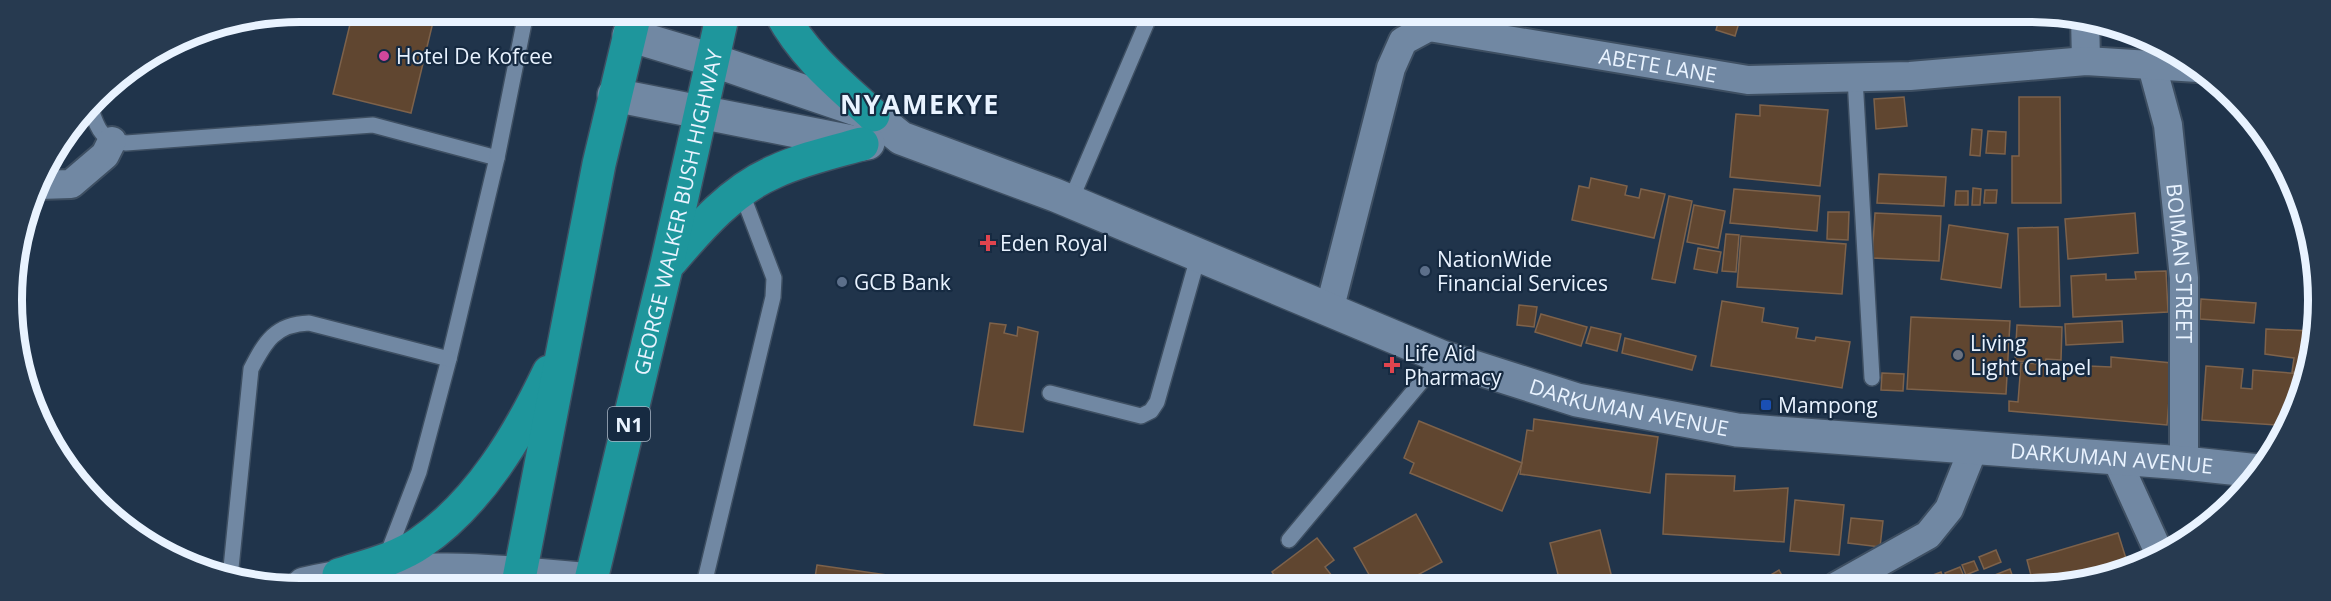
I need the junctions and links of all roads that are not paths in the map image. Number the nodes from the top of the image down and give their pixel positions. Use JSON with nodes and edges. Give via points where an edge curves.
{"nodes":[{"id":1,"x":524,"y":22,"type":"edge"},
{"id":2,"x":721,"y":22,"type":"edge"},
{"id":3,"x":792,"y":22,"type":"edge"},
{"id":4,"x":1147,"y":22,"type":"edge"},
{"id":5,"x":632,"y":24,"type":"edge"},
{"id":6,"x":2085,"y":28,"type":"edge"},
{"id":7,"x":712,"y":60,"type":"junction"},
{"id":8,"x":2086,"y":61,"type":"junction"},
{"id":9,"x":2152,"y":66,"type":"junction"},
{"id":10,"x":2182,"y":67,"type":"edge"},
{"id":11,"x":1855,"y":78,"type":"junction"},
{"id":12,"x":614,"y":95,"type":"junction"},
{"id":13,"x":701,"y":113,"type":"junction"},
{"id":14,"x":93,"y":115,"type":"edge"},
{"id":15,"x":867,"y":130,"type":"junction"},
{"id":16,"x":111,"y":141,"type":"junction"},
{"id":17,"x":497,"y":158,"type":"junction"},
{"id":18,"x":48,"y":185,"type":"edge"},
{"id":19,"x":741,"y":190,"type":"junction"},
{"id":20,"x":1070,"y":201,"type":"junction"},
{"id":21,"x":1198,"y":257,"type":"junction"},
{"id":22,"x":667,"y":264,"type":"junction"},
{"id":23,"x":1329,"y":311,"type":"junction"},
{"id":24,"x":566,"y":335,"type":"junction"},
{"id":25,"x":1442,"y":357,"type":"junction"},
{"id":26,"x":449,"y":359,"type":"junction"},
{"id":27,"x":1872,"y":378,"type":"dead end"},
{"id":28,"x":1050,"y":393,"type":"dead end"},
{"id":29,"x":1974,"y":447,"type":"junction"},
{"id":30,"x":2116,"y":458,"type":"junction"},
{"id":31,"x":2184,"y":463,"type":"junction"},
{"id":32,"x":2251,"y":470,"type":"edge"},
{"id":33,"x":1289,"y":540,"type":"dead end"},
{"id":34,"x":2157,"y":548,"type":"edge"},
{"id":35,"x":386,"y":560,"type":"junction"},
{"id":36,"x":231,"y":569,"type":"edge"},
{"id":37,"x":339,"y":575,"type":"junction"},
{"id":38,"x":327,"y":578,"type":"edge"},
{"id":39,"x":519,"y":578,"type":"edge"},
{"id":40,"x":591,"y":578,"type":"edge"},
{"id":41,"x":705,"y":578,"type":"edge"},
{"id":42,"x":1851,"y":578,"type":"edge"}],
"edges":[{"from":1,"to":17,"type":"lane"},
{"from":2,"to":7,"type":"highway","name":"GEORGE WALKER BUSH HIGHWAY","number":"N1"},
{"from":3,"to":15,"type":"highway","via":[[815,63]]},
{"from":4,"to":20,"type":"lane"},
{"from":5,"to":7,"type":"street","name":"DARKUMAN AVENUE"},
{"from":5,"to":12,"type":"highway"},
{"from":6,"to":8,"type":"street"},
{"from":7,"to":13,"type":"highway","name":"GEORGE WALKER BUSH HIGHWAY","number":"N1"},
{"from":7,"to":15,"type":"street","name":"DARKUMAN AVENUE","via":[[767,78]]},
{"from":8,"to":9,"type":"street","name":"ABETE LANE"},
{"from":8,"to":11,"type":"street","name":"ABETE LANE"},
{"from":9,"to":10,"type":"street","name":"ABETE LANE"},
{"from":9,"to":31,"type":"street","name":"BOIMAN STREET","via":[[2168,125],[2184,278]]},
{"from":11,"to":23,"type":"street","name":"ABETE LANE","via":[[1748,80],[1429,27],[1403,41],[1391,68]]},
{"from":11,"to":27,"type":"lane"},
{"from":12,"to":13,"type":"street","name":"DARKUMAN AVENUE"},
{"from":12,"to":24,"type":"highway"},
{"from":13,"to":15,"type":"street","name":"DARKUMAN AVENUE","via":[[755,124]]},
{"from":13,"to":22,"type":"highway","name":"GEORGE WALKER BUSH HIGHWAY","number":"N1"},
{"from":14,"to":16,"type":"lane","via":[[102,135]]},
{"from":15,"to":19,"type":"highway"},
{"from":15,"to":20,"type":"street","name":"DARKUMAN AVENUE","via":[[901,138]]},
{"from":16,"to":17,"type":"lane","via":[[373,125]]},
{"from":16,"to":18,"type":"street","via":[[105,155],[71,184]]},
{"from":17,"to":26,"type":"lane"},
{"from":19,"to":22,"type":"highway"},
{"from":19,"to":41,"type":"lane","via":[[774,278],[773,297]]},
{"from":20,"to":21,"type":"street","name":"DARKUMAN AVENUE"},
{"from":21,"to":23,"type":"street","name":"DARKUMAN AVENUE"},
{"from":21,"to":28,"type":"lane","via":[[1157,402],[1151,411],[1141,416]]},
{"from":22,"to":40,"type":"highway","name":"GEORGE WALKER BUSH HIGHWAY","number":"N1"},
{"from":23,"to":25,"type":"street","name":"DARKUMAN AVENUE"},
{"from":24,"to":35,"type":"highway","via":[[538,395],[472,495],[449,520],[419,543]]},
{"from":24,"to":39,"type":"highway"},
{"from":25,"to":29,"type":"street","name":"DARKUMAN AVENUE","via":[[1577,400],[1737,430]]},
{"from":25,"to":33,"type":"lane"},
{"from":26,"to":35,"type":"lane","via":[[419,472]]},
{"from":26,"to":36,"type":"lane","via":[[309,323],[290,324],[264,344],[251,369]]},
{"from":29,"to":30,"type":"street","name":"DARKUMAN AVENUE"},
{"from":29,"to":42,"type":"street","via":[[1949,509],[1928,535]]},
{"from":30,"to":31,"type":"street","name":"DARKUMAN AVENUE"},
{"from":30,"to":34,"type":"street"},
{"from":31,"to":32,"type":"street","name":"DARKUMAN AVENUE"},
{"from":35,"to":37,"type":"highway"},
{"from":37,"to":38,"type":"street"},
{"from":37,"to":39,"type":"street","via":[[407,570]]}]}
